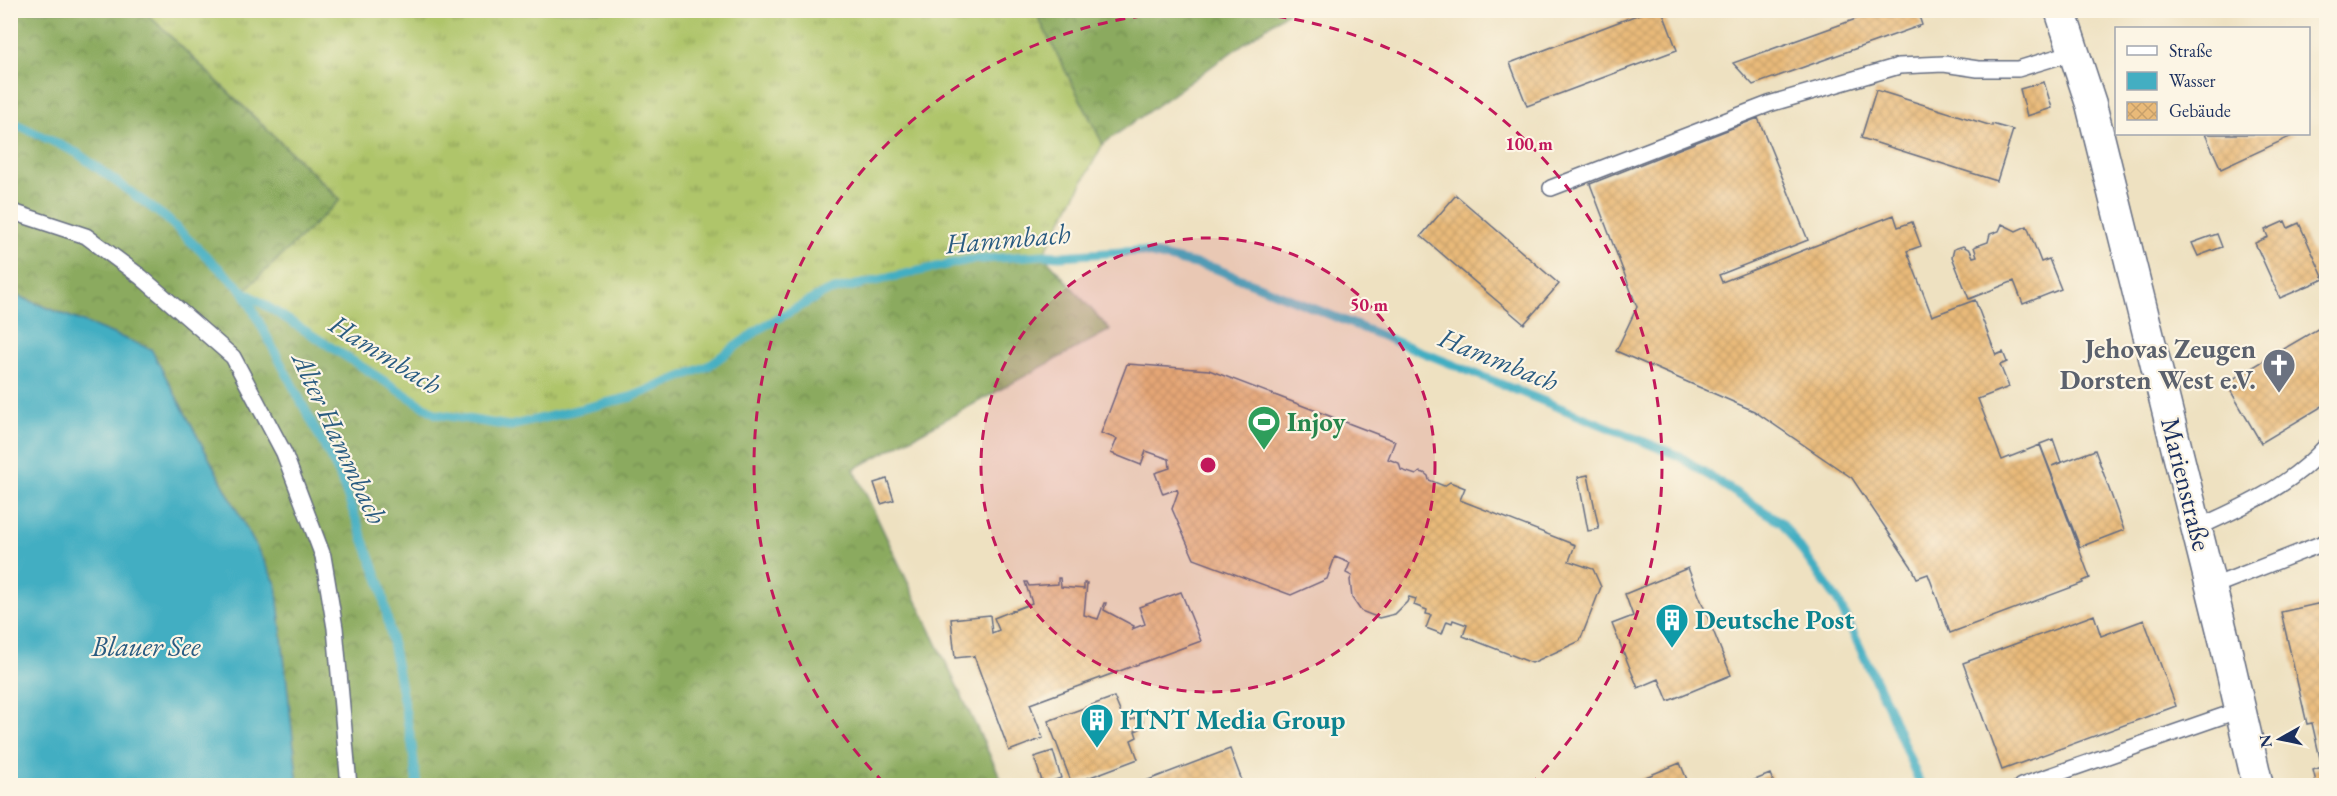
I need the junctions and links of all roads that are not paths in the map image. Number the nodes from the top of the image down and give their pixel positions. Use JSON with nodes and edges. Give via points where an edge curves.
{"nodes":[{"id":1,"x":2060,"y":10,"type":"edge"},
{"id":2,"x":2074,"y":52,"type":"junction"},
{"id":3,"x":1551,"y":188,"type":"dead end"},
{"id":4,"x":10,"y":211,"type":"edge"},
{"id":5,"x":2326,"y":446,"type":"edge"},
{"id":6,"x":2197,"y":528,"type":"junction"},
{"id":7,"x":2326,"y":542,"type":"edge"},
{"id":8,"x":2211,"y":587,"type":"junction"},
{"id":9,"x":2240,"y":711,"type":"junction"},
{"id":10,"x":349,"y":786,"type":"edge"},
{"id":11,"x":2021,"y":786,"type":"edge"},
{"id":12,"x":2258,"y":786,"type":"edge"}],
"edges":[{"from":1,"to":2,"type":"street","name":"Marienstraße"},
{"from":2,"to":3,"type":"lane","via":[[2018,69],[1918,63],[1888,68],[1769,104]]},
{"from":2,"to":6,"type":"street","name":"Marienstraße","via":[[2091,104]]},
{"from":4,"to":10,"type":"lane","via":[[86,236],[141,277],[233,357],[284,453],[322,556],[334,628]]},
{"from":5,"to":6,"type":"lane","via":[[2309,466],[2243,507]]},
{"from":6,"to":8,"type":"street","name":"Marienstraße"},
{"from":7,"to":8,"type":"lane"},
{"from":8,"to":9,"type":"street","name":"Marienstraße"},
{"from":9,"to":11,"type":"lane"},
{"from":9,"to":12,"type":"street","name":"Marienstraße"}]}
